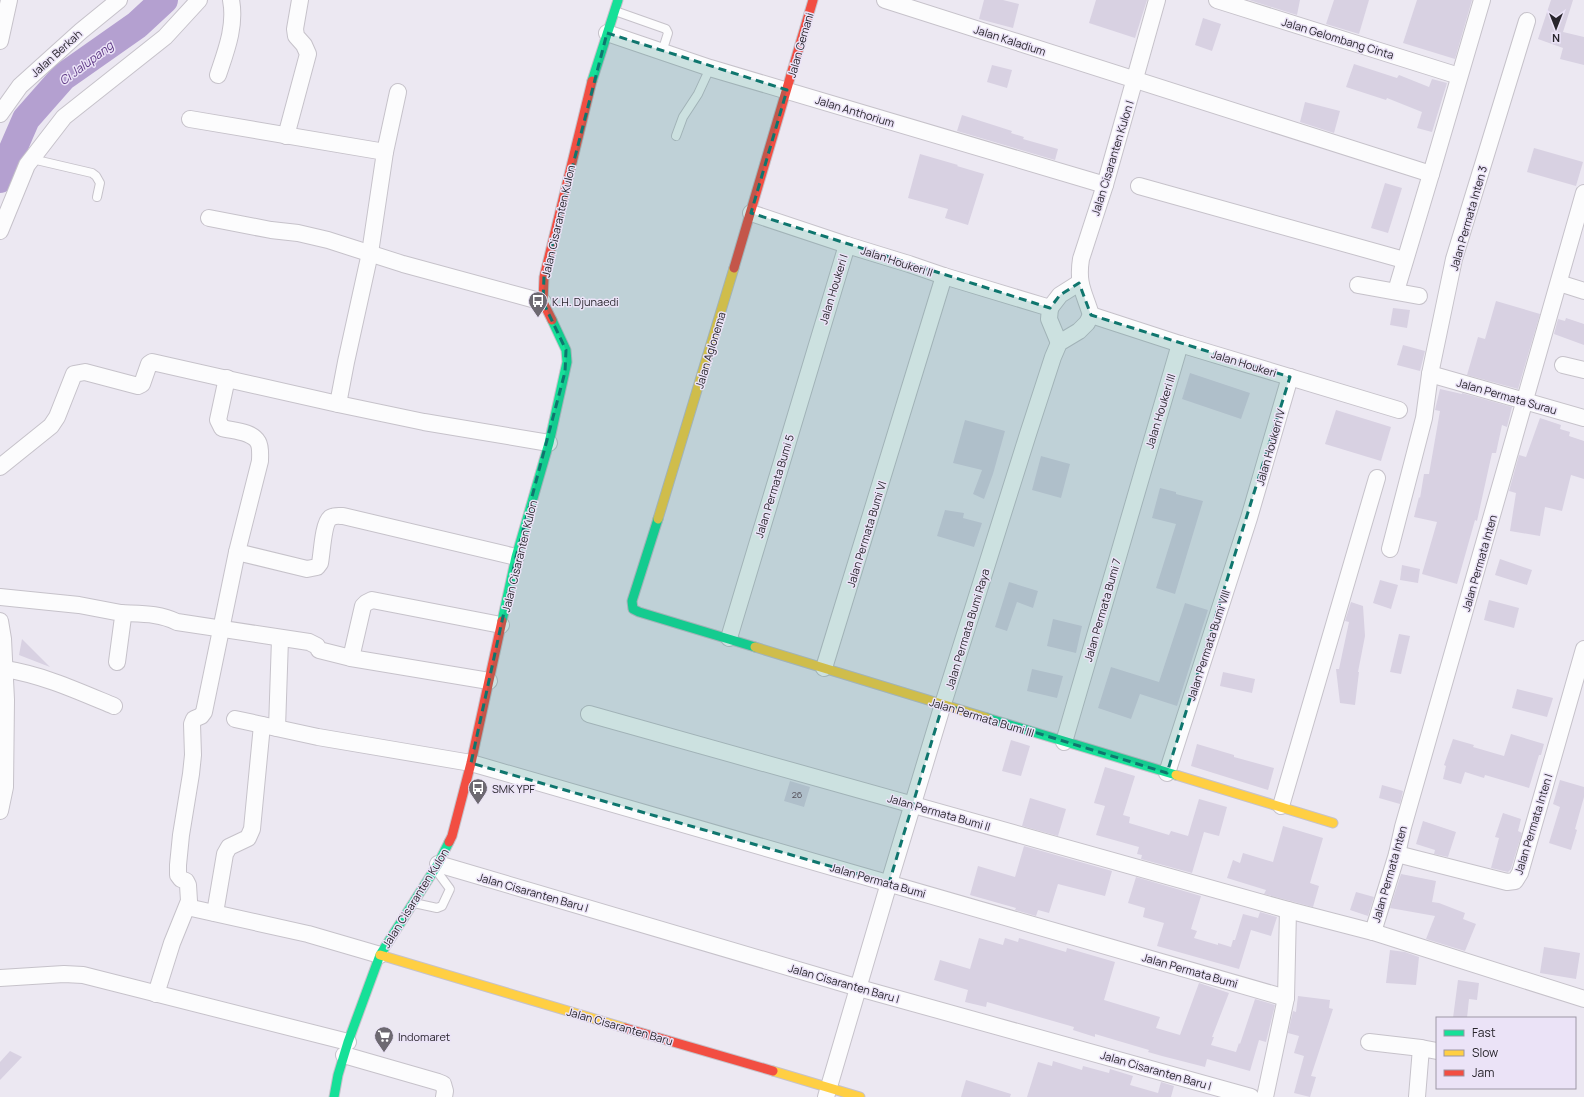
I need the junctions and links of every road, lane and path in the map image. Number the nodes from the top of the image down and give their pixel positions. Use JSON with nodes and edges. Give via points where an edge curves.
{"nodes":[{"id":1,"x":9,"y":0,"type":"edge"},
{"id":2,"x":119,"y":0,"type":"edge"},
{"id":3,"x":199,"y":0,"type":"edge"},
{"id":4,"x":231,"y":0,"type":"edge"},
{"id":5,"x":300,"y":0,"type":"edge"},
{"id":6,"x":618,"y":0,"type":"edge"},
{"id":7,"x":813,"y":0,"type":"edge"},
{"id":8,"x":885,"y":0,"type":"edge"},
{"id":9,"x":1157,"y":0,"type":"edge"},
{"id":10,"x":1217,"y":0,"type":"edge"},
{"id":11,"x":1482,"y":0,"type":"edge"},
{"id":12,"x":614,"y":11,"type":"junction"},
{"id":13,"x":1527,"y":21,"type":"dead end"},
{"id":14,"x":607,"y":33,"type":"junction"},
{"id":15,"x":0,"y":41,"type":"edge"},
{"id":16,"x":662,"y":52,"type":"junction"},
{"id":17,"x":710,"y":68,"type":"junction"},
{"id":18,"x":218,"y":75,"type":"dead end"},
{"id":19,"x":1459,"y":76,"type":"junction"},
{"id":20,"x":1135,"y":80,"type":"junction"},
{"id":21,"x":787,"y":90,"type":"junction"},
{"id":22,"x":398,"y":92,"type":"dead end"},
{"id":23,"x":0,"y":114,"type":"edge"},
{"id":24,"x":190,"y":118,"type":"dead end"},
{"id":25,"x":286,"y":136,"type":"junction"},
{"id":26,"x":676,"y":136,"type":"dead end"},
{"id":27,"x":384,"y":152,"type":"junction"},
{"id":28,"x":32,"y":159,"type":"junction"},
{"id":29,"x":1431,"y":174,"type":"junction"},
{"id":30,"x":1105,"y":185,"type":"junction"},
{"id":31,"x":1139,"y":186,"type":"dead end"},
{"id":32,"x":1584,"y":193,"type":"edge"},
{"id":33,"x":97,"y":197,"type":"dead end"},
{"id":34,"x":751,"y":213,"type":"junction"},
{"id":35,"x":209,"y":218,"type":"dead end"},
{"id":36,"x":0,"y":231,"type":"edge"},
{"id":37,"x":847,"y":245,"type":"junction"},
{"id":38,"x":370,"y":253,"type":"junction"},
{"id":39,"x":1404,"y":260,"type":"junction"},
{"id":40,"x":944,"y":276,"type":"junction"},
{"id":41,"x":1079,"y":283,"type":"junction"},
{"id":42,"x":1559,"y":283,"type":"junction"},
{"id":43,"x":1358,"y":285,"type":"dead end"},
{"id":44,"x":1396,"y":291,"type":"junction"},
{"id":45,"x":1584,"y":291,"type":"edge"},
{"id":46,"x":1419,"y":296,"type":"dead end"},
{"id":47,"x":543,"y":302,"type":"junction"},
{"id":48,"x":1050,"y":308,"type":"junction"},
{"id":49,"x":1090,"y":315,"type":"junction"},
{"id":50,"x":819,"y":333,"type":"joint"},
{"id":51,"x":1059,"y":343,"type":"junction"},
{"id":52,"x":1180,"y":344,"type":"junction"},
{"id":53,"x":1563,"y":366,"type":"dead end"},
{"id":54,"x":1584,"y":370,"type":"edge"},
{"id":55,"x":1430,"y":374,"type":"junction"},
{"id":56,"x":1290,"y":377,"type":"junction"},
{"id":57,"x":227,"y":378,"type":"junction"},
{"id":58,"x":907,"y":400,"type":"joint"},
{"id":59,"x":1525,"y":401,"type":"junction"},
{"id":60,"x":338,"y":404,"type":"junction"},
{"id":61,"x":1399,"y":410,"type":"dead end"},
{"id":62,"x":1584,"y":418,"type":"edge"},
{"id":63,"x":549,"y":443,"type":"junction"},
{"id":64,"x":0,"y":467,"type":"edge"},
{"id":65,"x":1140,"y":477,"type":"joint"},
{"id":66,"x":1377,"y":478,"type":"dead end"},
{"id":67,"x":1249,"y":518,"type":"joint"},
{"id":68,"x":1390,"y":549,"type":"dead end"},
{"id":69,"x":237,"y":552,"type":"junction"},
{"id":70,"x":516,"y":557,"type":"junction"},
{"id":71,"x":0,"y":597,"type":"edge"},
{"id":72,"x":633,"y":609,"type":"joint"},
{"id":73,"x":121,"y":613,"type":"junction"},
{"id":74,"x":0,"y":621,"type":"edge"},
{"id":75,"x":501,"y":625,"type":"junction"},
{"id":76,"x":220,"y":628,"type":"junction"},
{"id":77,"x":729,"y":638,"type":"junction"},
{"id":78,"x":280,"y":639,"type":"junction"},
{"id":79,"x":1584,"y":649,"type":"edge"},
{"id":80,"x":351,"y":658,"type":"junction"},
{"id":81,"x":117,"y":662,"type":"dead end"},
{"id":82,"x":824,"y":668,"type":"junction"},
{"id":83,"x":5,"y":669,"type":"junction"},
{"id":84,"x":489,"y":681,"type":"junction"},
{"id":85,"x":943,"y":704,"type":"junction"},
{"id":86,"x":114,"y":706,"type":"dead end"},
{"id":87,"x":589,"y":714,"type":"dead end"},
{"id":88,"x":235,"y":720,"type":"dead end"},
{"id":89,"x":269,"y":726,"type":"junction"},
{"id":90,"x":1064,"y":742,"type":"junction"},
{"id":91,"x":471,"y":763,"type":"junction"},
{"id":92,"x":1167,"y":773,"type":"junction"},
{"id":93,"x":913,"y":805,"type":"junction"},
{"id":94,"x":1281,"y":806,"type":"junction"},
{"id":95,"x":0,"y":811,"type":"edge"},
{"id":96,"x":1333,"y":823,"type":"dead end"},
{"id":97,"x":1396,"y":854,"type":"junction"},
{"id":98,"x":437,"y":866,"type":"junction"},
{"id":99,"x":889,"y":883,"type":"junction"},
{"id":100,"x":414,"y":903,"type":"junction"},
{"id":101,"x":187,"y":907,"type":"junction"},
{"id":102,"x":1288,"y":910,"type":"junction"},
{"id":103,"x":214,"y":913,"type":"junction"},
{"id":104,"x":1373,"y":932,"type":"junction"},
{"id":105,"x":380,"y":955,"type":"junction"},
{"id":106,"x":0,"y":978,"type":"edge"},
{"id":107,"x":859,"y":988,"type":"junction"},
{"id":108,"x":156,"y":994,"type":"junction"},
{"id":109,"x":1286,"y":998,"type":"junction"},
{"id":110,"x":1584,"y":999,"type":"edge"},
{"id":111,"x":1369,"y":1042,"type":"dead end"},
{"id":112,"x":346,"y":1048,"type":"junction"},
{"id":113,"x":1421,"y":1048,"type":"junction"},
{"id":114,"x":1436,"y":1051,"type":"edge"},
{"id":115,"x":827,"y":1092,"type":"edge"},
{"id":116,"x":334,"y":1097,"type":"edge"},
{"id":117,"x":444,"y":1097,"type":"edge"},
{"id":118,"x":860,"y":1097,"type":"edge"},
{"id":119,"x":1251,"y":1097,"type":"edge"},
{"id":120,"x":1265,"y":1097,"type":"edge"},
{"id":121,"x":1417,"y":1097,"type":"edge"}],
"edges":[{"from":1,"to":15,"type":"street"},
{"from":2,"to":23,"type":"street","name":"Jalan Berkah","via":[[20,86]]},
{"from":3,"to":28,"type":"street","via":[[165,37],[64,117]]},
{"from":4,"to":18,"type":"street","via":[[232,31]]},
{"from":5,"to":25,"type":"street","via":[[296,36],[304,44],[308,54]]},
{"from":6,"to":12,"type":"street","name":"Jalan Cisaranten Kulon"},
{"from":7,"to":21,"type":"street","name":"Jalan Gemani"},
{"from":8,"to":20,"type":"street","name":"Jalan Kaladium"},
{"from":9,"to":20,"type":"street","name":"Jalan Cisaranten Kulon I"},
{"from":10,"to":19,"type":"street","name":"Jalan Gelombang Cinta"},
{"from":11,"to":19,"type":"street"},
{"from":12,"to":14,"type":"street","name":"Jalan Cisaranten Kulon"},
{"from":12,"to":16,"type":"lane","via":[[666,29],[668,33]]},
{"from":13,"to":55,"type":"street","name":"Jalan Permata Inten 3","via":[[1454,259]]},
{"from":14,"to":16,"type":"street","name":"Jalan Anthorium"},
{"from":14,"to":47,"type":"street","name":"Jalan Cisaranten Kulon","via":[[579,133],[544,277]]},
{"from":16,"to":17,"type":"street","name":"Jalan Anthorium"},
{"from":17,"to":21,"type":"street","name":"Jalan Anthorium"},
{"from":17,"to":26,"type":"lane","via":[[698,94],[683,117]]},
{"from":19,"to":29,"type":"street"},
{"from":20,"to":29,"type":"street","name":"Jalan Kaladium"},
{"from":20,"to":30,"type":"street","name":"Jalan Cisaranten Kulon I"},
{"from":21,"to":30,"type":"street","name":"Jalan Anthorium"},
{"from":21,"to":34,"type":"street","name":"Jalan Aglonema"},
{"from":22,"to":27,"type":"street"},
{"from":24,"to":25,"type":"street"},
{"from":25,"to":27,"type":"street"},
{"from":27,"to":38,"type":"street"},
{"from":28,"to":33,"type":"lane","via":[[92,173],[100,183]]},
{"from":28,"to":36,"type":"street","via":[[27,165]]},
{"from":29,"to":39,"type":"street"},
{"from":30,"to":41,"type":"street","name":"Jalan Cisaranten Kulon I","via":[[1081,259]]},
{"from":31,"to":39,"type":"street"},
{"from":32,"to":42,"type":"street","name":"Jalan Permata Inten"},
{"from":34,"to":37,"type":"street","name":"Jalan Houkeri II"},
{"from":34,"to":72,"type":"street","name":"Jalan Aglonema","via":[[632,601]]},
{"from":35,"to":38,"type":"street","via":[[298,233]]},
{"from":37,"to":40,"type":"street","name":"Jalan Houkeri II"},
{"from":37,"to":50,"type":"street","name":"Jalan Houkeri I"},
{"from":38,"to":47,"type":"street"},
{"from":38,"to":60,"type":"street"},
{"from":39,"to":44,"type":"street"},
{"from":40,"to":48,"type":"street"},
{"from":40,"to":58,"type":"street","name":"Jalan Houkeri II"},
{"from":41,"to":48,"type":"street","via":[[1060,295]]},
{"from":41,"to":49,"type":"street","name":"Jalan Cisaranten Kulon I"},
{"from":42,"to":45,"type":"street"},
{"from":42,"to":59,"type":"street","name":"Jalan Permata Inten"},
{"from":43,"to":44,"type":"street"},
{"from":44,"to":46,"type":"street"},
{"from":47,"to":63,"type":"street","name":"Jalan Cisaranten Kulon","via":[[566,350],[567,362]]},
{"from":48,"to":51,"type":"street","via":[[1049,319]]},
{"from":49,"to":51,"type":"street","via":[[1079,331]]},
{"from":49,"to":52,"type":"street","name":"Jalan Houkeri"},
{"from":50,"to":77,"type":"street","name":"Jalan Permata Bumi 5"},
{"from":51,"to":85,"type":"street","name":"Jalan Permata Bumi Raya"},
{"from":52,"to":56,"type":"street","name":"Jalan Houkeri"},
{"from":52,"to":65,"type":"street","name":"Jalan Houkeri III"},
{"from":53,"to":54,"type":"street"},
{"from":55,"to":59,"type":"street","name":"Jalan Permata Surau"},
{"from":55,"to":68,"type":"street","name":"Jalan Permata Inten 3","via":[[1424,418]]},
{"from":56,"to":61,"type":"street","name":"Jalan Houkeri"},
{"from":56,"to":67,"type":"street","name":"Jalan Houkeri IV"},
{"from":57,"to":60,"type":"street"},
{"from":57,"to":64,"type":"street","via":[[155,362],[150,364],[142,384],[138,386],[79,372],[74,374],[51,426]]},
{"from":57,"to":69,"type":"street","via":[[219,425],[228,430],[251,435],[258,441],[260,448],[260,461]]},
{"from":58,"to":82,"type":"street","name":"Jalan Permata Bumi VI"},
{"from":59,"to":62,"type":"street","name":"Jalan Permata Surau"},
{"from":59,"to":97,"type":"street","name":"Jalan Permata Inten"},
{"from":60,"to":63,"type":"street","via":[[424,422]]},
{"from":63,"to":70,"type":"street","name":"Jalan Cisaranten Kulon"},
{"from":65,"to":90,"type":"street","name":"Jalan Permata Bumi 7"},
{"from":66,"to":94,"type":"street"},
{"from":67,"to":92,"type":"street","name":"Jalan Permata Bumi VIII"},
{"from":69,"to":70,"type":"street","via":[[306,569],[317,567],[329,519],[343,516]]},
{"from":69,"to":76,"type":"street"},
{"from":70,"to":75,"type":"street","name":"Jalan Cisaranten Kulon"},
{"from":71,"to":73,"type":"street","via":[[79,605]]},
{"from":72,"to":77,"type":"street","name":"Jalan Permata Bumi III"},
{"from":73,"to":76,"type":"street","via":[[167,616],[177,622]]},
{"from":73,"to":81,"type":"street","via":[[123,617]]},
{"from":74,"to":83,"type":"street"},
{"from":75,"to":80,"type":"street","via":[[372,600],[363,606]]},
{"from":75,"to":84,"type":"street","name":"Jalan Cisaranten Kulon"},
{"from":76,"to":78,"type":"street"},
{"from":76,"to":101,"type":"street","via":[[204,712],[192,724],[193,755],[178,865],[178,875],[188,885]]},
{"from":77,"to":82,"type":"street","name":"Jalan Permata Bumi III"},
{"from":78,"to":80,"type":"street","via":[[309,642],[319,650]]},
{"from":78,"to":89,"type":"street"},
{"from":79,"to":97,"type":"street","name":"Jalan Permata Inten I","via":[[1520,873],[1515,881],[1507,882]]},
{"from":80,"to":84,"type":"street"},
{"from":82,"to":85,"type":"street","name":"Jalan Permata Bumi III"},
{"from":83,"to":86,"type":"street","via":[[52,680]]},
{"from":83,"to":95,"type":"street","via":[[5,787]]},
{"from":84,"to":91,"type":"street","name":"Jalan Cisaranten Kulon"},
{"from":85,"to":90,"type":"street","name":"Jalan Permata Bumi III"},
{"from":85,"to":93,"type":"street","name":"Jalan Permata Bumi Raya"},
{"from":87,"to":93,"type":"street","name":"Jalan Permata Bumi II"},
{"from":88,"to":89,"type":"street","name":"Jalan Permata Bumi"},
{"from":89,"to":91,"type":"street","name":"Jalan Permata Bumi"},
{"from":89,"to":103,"type":"street","via":[[252,829],[248,838],[229,847],[225,854]]},
{"from":90,"to":92,"type":"street","name":"Jalan Permata Bumi III"},
{"from":91,"to":98,"type":"street","name":"Jalan Cisaranten Kulon","via":[[452,836]]},
{"from":91,"to":99,"type":"street","name":"Jalan Permata Bumi"},
{"from":92,"to":94,"type":"street","name":"Jalan Permata Bumi III"},
{"from":93,"to":99,"type":"street","name":"Jalan Permata Bumi Raya"},
{"from":93,"to":102,"type":"street","name":"Jalan Permata Bumi II"},
{"from":94,"to":96,"type":"street","name":"Jalan Permata Bumi III"},
{"from":97,"to":104,"type":"street","name":"Jalan Permata Inten"},
{"from":98,"to":100,"type":"street","name":"Jalan Cisaranten Kulon"},
{"from":98,"to":100,"type":"lane","via":[[450,889],[442,906],[437,908]]},
{"from":98,"to":107,"type":"street","name":"Jalan Cisaranten Baru I"},
{"from":99,"to":107,"type":"street","name":"Jalan Permata Bumi Raya"},
{"from":99,"to":109,"type":"street","name":"Jalan Permata Bumi"},
{"from":100,"to":105,"type":"street","name":"Jalan Cisaranten Kulon"},
{"from":101,"to":103,"type":"street"},
{"from":101,"to":108,"type":"street","via":[[172,943]]},
{"from":102,"to":104,"type":"street","name":"Jalan Permata Bumi II"},
{"from":102,"to":109,"type":"street"},
{"from":103,"to":105,"type":"street","via":[[308,934]]},
{"from":104,"to":110,"type":"street","name":"Jalan Permata Bumi II"},
{"from":105,"to":112,"type":"street","name":"Jalan Cisaranten Kulon"},
{"from":105,"to":115,"type":"street","name":"Jalan Cisaranten Baru"},
{"from":106,"to":108,"type":"street","via":[[83,975]]},
{"from":107,"to":115,"type":"street","name":"Jalan Permata Bumi Raya"},
{"from":107,"to":119,"type":"street","name":"Jalan Cisaranten Baru I"},
{"from":108,"to":112,"type":"street"},
{"from":109,"to":120,"type":"street"},
{"from":111,"to":113,"type":"street"},
{"from":112,"to":116,"type":"street","name":"Jalan Cisaranten Kulon"},
{"from":112,"to":117,"type":"street","via":[[443,1084]]},
{"from":113,"to":114,"type":"street"},
{"from":113,"to":121,"type":"street"},
{"from":115,"to":118,"type":"street","name":"Jalan Cisaranten Baru"}]}
